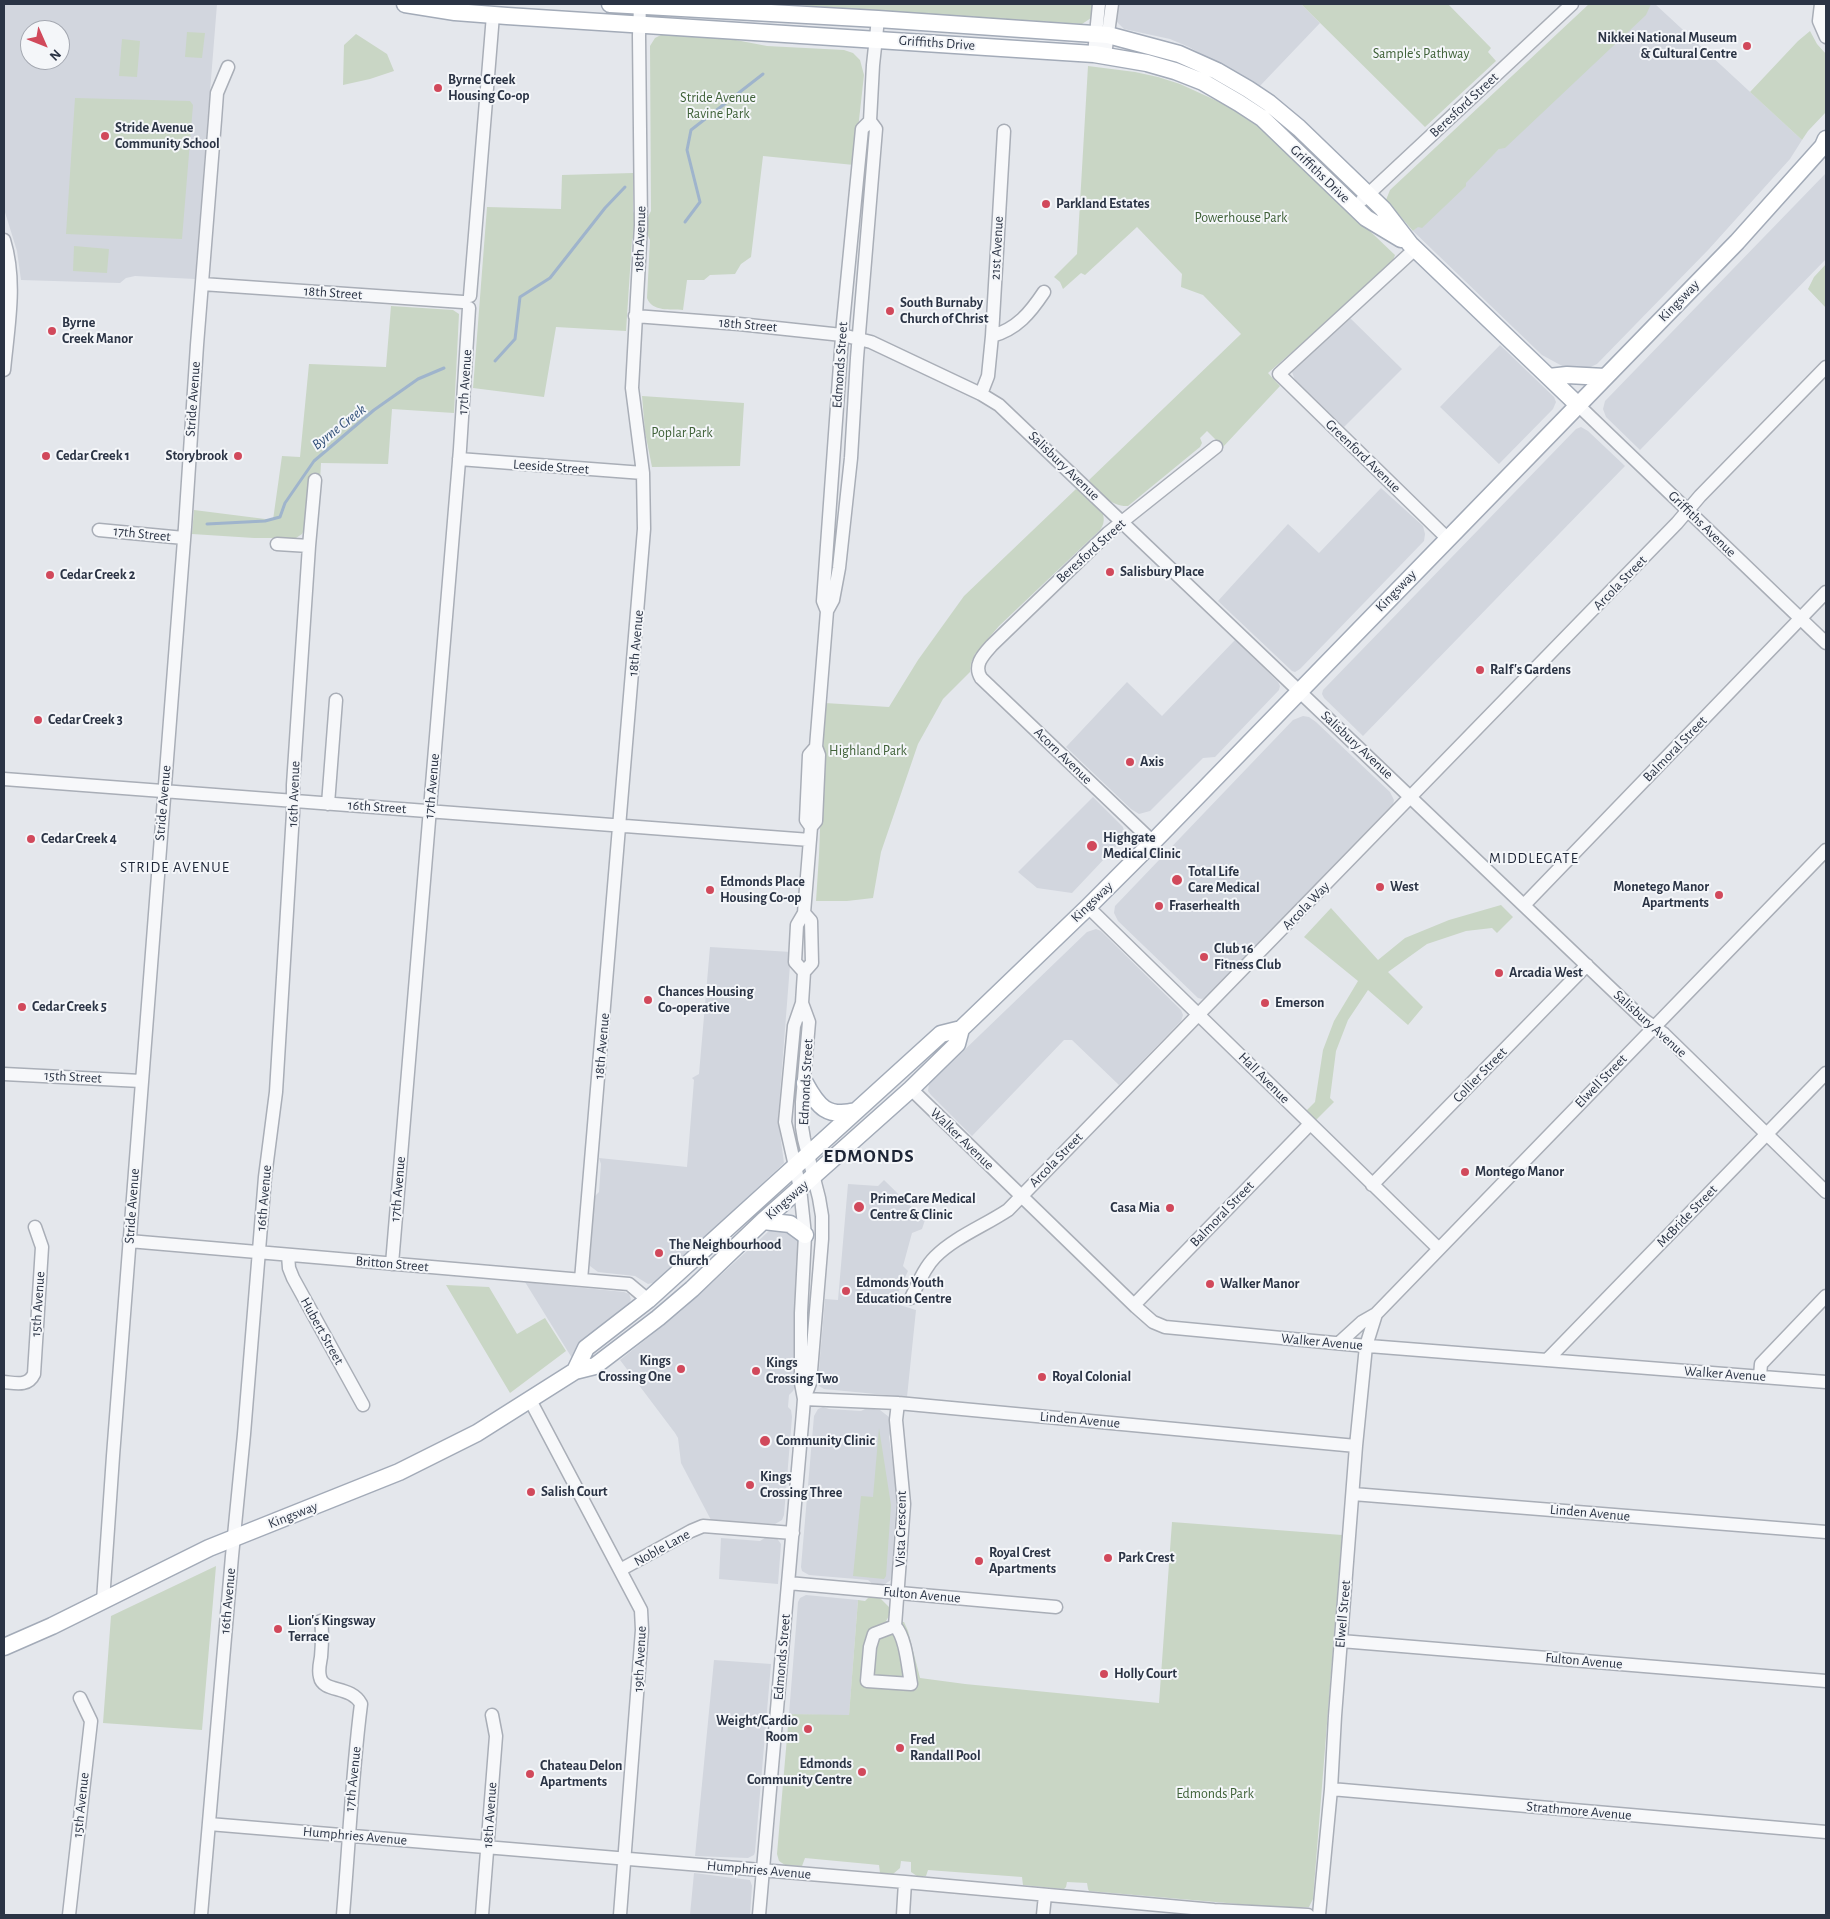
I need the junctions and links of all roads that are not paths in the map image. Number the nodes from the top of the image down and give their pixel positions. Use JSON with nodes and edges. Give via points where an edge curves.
{"nodes":[{"id":1,"x":405,"y":4,"type":"edge"},
{"id":2,"x":610,"y":4,"type":"edge"},
{"id":3,"x":1099,"y":4,"type":"edge"},
{"id":4,"x":1112,"y":4,"type":"edge"},
{"id":5,"x":1572,"y":4,"type":"edge"},
{"id":6,"x":1821,"y":4,"type":"edge"},
{"id":7,"x":640,"y":5,"type":"edge"},
{"id":8,"x":493,"y":15,"type":"junction"},
{"id":9,"x":878,"y":19,"type":"junction"},
{"id":10,"x":639,"y":25,"type":"junction"},
{"id":11,"x":1102,"y":34,"type":"junction"},
{"id":12,"x":1826,"y":37,"type":"edge"},
{"id":13,"x":876,"y":39,"type":"junction"},
{"id":14,"x":1100,"y":55,"type":"junction"},
{"id":15,"x":228,"y":67,"type":"dead end"},
{"id":16,"x":870,"y":120,"type":"junction"},
{"id":17,"x":1004,"y":131,"type":"dead end"},
{"id":18,"x":1825,"y":143,"type":"edge"},
{"id":19,"x":1369,"y":194,"type":"junction"},
{"id":20,"x":1355,"y":207,"type":"junction"},
{"id":21,"x":4,"y":240,"type":"edge"},
{"id":22,"x":1412,"y":246,"type":"junction"},
{"id":23,"x":7,"y":266,"type":"edge"},
{"id":24,"x":202,"y":284,"type":"junction"},
{"id":25,"x":1044,"y":292,"type":"dead end"},
{"id":26,"x":467,"y":302,"type":"junction"},
{"id":27,"x":635,"y":316,"type":"junction"},
{"id":28,"x":842,"y":335,"type":"junction"},
{"id":29,"x":992,"y":336,"type":"junction"},
{"id":30,"x":860,"y":340,"type":"junction"},
{"id":31,"x":1826,"y":367,"type":"edge"},
{"id":32,"x":4,"y":370,"type":"edge"},
{"id":33,"x":1549,"y":376,"type":"junction"},
{"id":34,"x":1605,"y":377,"type":"junction"},
{"id":35,"x":981,"y":394,"type":"junction"},
{"id":36,"x":1578,"y":405,"type":"junction"},
{"id":37,"x":1216,"y":447,"type":"dead end"},
{"id":38,"x":459,"y":460,"type":"junction"},
{"id":39,"x":643,"y":473,"type":"junction"},
{"id":40,"x":315,"y":480,"type":"dead end"},
{"id":41,"x":1688,"y":510,"type":"junction"},
{"id":42,"x":1123,"y":522,"type":"junction"},
{"id":43,"x":99,"y":530,"type":"dead end"},
{"id":44,"x":184,"y":538,"type":"junction"},
{"id":45,"x":1448,"y":539,"type":"junction"},
{"id":46,"x":276,"y":544,"type":"dead end"},
{"id":47,"x":308,"y":546,"type":"junction"},
{"id":48,"x":1826,"y":592,"type":"edge"},
{"id":49,"x":827,"y":611,"type":"junction"},
{"id":50,"x":1800,"y":618,"type":"junction"},
{"id":51,"x":1826,"y":643,"type":"edge"},
{"id":52,"x":978,"y":667,"type":"joint"},
{"id":53,"x":1299,"y":691,"type":"junction"},
{"id":54,"x":336,"y":700,"type":"dead end"},
{"id":55,"x":4,"y":778,"type":"edge"},
{"id":56,"x":164,"y":792,"type":"junction"},
{"id":57,"x":1412,"y":797,"type":"junction"},
{"id":58,"x":293,"y":801,"type":"junction"},
{"id":59,"x":328,"y":804,"type":"junction"},
{"id":60,"x":430,"y":810,"type":"junction"},
{"id":61,"x":620,"y":825,"type":"junction"},
{"id":62,"x":810,"y":834,"type":"junction"},
{"id":63,"x":1152,"y":842,"type":"junction"},
{"id":64,"x":1826,"y":850,"type":"edge"},
{"id":65,"x":1524,"y":905,"type":"junction"},
{"id":66,"x":1088,"y":907,"type":"junction"},
{"id":67,"x":1587,"y":965,"type":"junction"},
{"id":68,"x":802,"y":1003,"type":"junction"},
{"id":69,"x":1199,"y":1014,"type":"junction"},
{"id":70,"x":1653,"y":1028,"type":"junction"},
{"id":71,"x":960,"y":1029,"type":"junction"},
{"id":72,"x":1826,"y":1073,"type":"edge"},
{"id":73,"x":4,"y":1074,"type":"edge"},
{"id":74,"x":142,"y":1081,"type":"junction"},
{"id":75,"x":805,"y":1082,"type":"junction"},
{"id":76,"x":911,"y":1089,"type":"junction"},
{"id":77,"x":856,"y":1111,"type":"junction"},
{"id":78,"x":1310,"y":1124,"type":"junction"},
{"id":79,"x":1767,"y":1134,"type":"junction"},
{"id":80,"x":808,"y":1155,"type":"junction"},
{"id":81,"x":795,"y":1166,"type":"junction"},
{"id":82,"x":814,"y":1177,"type":"junction"},
{"id":83,"x":1372,"y":1184,"type":"junction"},
{"id":84,"x":800,"y":1188,"type":"junction"},
{"id":85,"x":1826,"y":1192,"type":"edge"},
{"id":86,"x":1022,"y":1196,"type":"junction"},
{"id":87,"x":763,"y":1221,"type":"junction"},
{"id":88,"x":35,"y":1227,"type":"dead end"},
{"id":89,"x":805,"y":1235,"type":"junction"},
{"id":90,"x":129,"y":1241,"type":"junction"},
{"id":91,"x":1439,"y":1249,"type":"junction"},
{"id":92,"x":260,"y":1252,"type":"junction"},
{"id":93,"x":288,"y":1255,"type":"junction"},
{"id":94,"x":392,"y":1264,"type":"junction"},
{"id":95,"x":581,"y":1280,"type":"junction"},
{"id":96,"x":1826,"y":1296,"type":"edge"},
{"id":97,"x":911,"y":1298,"type":"dead end"},
{"id":98,"x":648,"y":1300,"type":"junction"},
{"id":99,"x":1134,"y":1305,"type":"junction"},
{"id":100,"x":1376,"y":1314,"type":"junction"},
{"id":101,"x":1339,"y":1343,"type":"junction"},
{"id":102,"x":1366,"y":1346,"type":"junction"},
{"id":103,"x":1548,"y":1360,"type":"junction"},
{"id":104,"x":575,"y":1370,"type":"junction"},
{"id":105,"x":1760,"y":1376,"type":"junction"},
{"id":106,"x":4,"y":1382,"type":"edge"},
{"id":107,"x":1826,"y":1382,"type":"edge"},
{"id":108,"x":804,"y":1399,"type":"junction"},
{"id":109,"x":530,"y":1400,"type":"junction"},
{"id":110,"x":898,"y":1403,"type":"junction"},
{"id":111,"x":363,"y":1405,"type":"dead end"},
{"id":112,"x":1356,"y":1446,"type":"junction"},
{"id":113,"x":1353,"y":1494,"type":"junction"},
{"id":114,"x":1826,"y":1532,"type":"edge"},
{"id":115,"x":793,"y":1533,"type":"junction"},
{"id":116,"x":234,"y":1538,"type":"junction"},
{"id":117,"x":620,"y":1570,"type":"junction"},
{"id":118,"x":788,"y":1583,"type":"junction"},
{"id":119,"x":898,"y":1594,"type":"junction"},
{"id":120,"x":104,"y":1600,"type":"junction"},
{"id":121,"x":1056,"y":1607,"type":"dead end"},
{"id":122,"x":321,"y":1620,"type":"dead end"},
{"id":123,"x":895,"y":1626,"type":"junction"},
{"id":124,"x":1341,"y":1641,"type":"junction"},
{"id":125,"x":4,"y":1647,"type":"edge"},
{"id":126,"x":1826,"y":1681,"type":"edge"},
{"id":127,"x":80,"y":1698,"type":"dead end"},
{"id":128,"x":492,"y":1715,"type":"dead end"},
{"id":129,"x":1331,"y":1789,"type":"junction"},
{"id":130,"x":210,"y":1824,"type":"junction"},
{"id":131,"x":1826,"y":1832,"type":"edge"},
{"id":132,"x":349,"y":1836,"type":"junction"},
{"id":133,"x":488,"y":1847,"type":"junction"},
{"id":134,"x":625,"y":1858,"type":"junction"},
{"id":135,"x":763,"y":1870,"type":"junction"},
{"id":136,"x":905,"y":1882,"type":"junction"},
{"id":137,"x":1045,"y":1895,"type":"junction"},
{"id":138,"x":1185,"y":1911,"type":"edge"},
{"id":139,"x":69,"y":1915,"type":"edge"},
{"id":140,"x":201,"y":1915,"type":"edge"},
{"id":141,"x":343,"y":1915,"type":"edge"},
{"id":142,"x":482,"y":1915,"type":"edge"},
{"id":143,"x":620,"y":1915,"type":"edge"},
{"id":144,"x":759,"y":1915,"type":"edge"},
{"id":145,"x":903,"y":1915,"type":"edge"},
{"id":146,"x":1043,"y":1915,"type":"edge"},
{"id":147,"x":1308,"y":1915,"type":"edge"},
{"id":148,"x":1319,"y":1915,"type":"edge"}],
"edges":[{"from":1,"to":8,"type":"main road","name":"Griffiths Drive"},
{"from":2,"to":7,"type":"main road","name":"Griffiths Drive"},
{"from":3,"to":11,"type":"street"},
{"from":4,"to":11,"type":"street"},
{"from":5,"to":19,"type":"street","name":"Beresford Street"},
{"from":6,"to":12,"type":"street","via":[[1819,21]]},
{"from":7,"to":9,"type":"main road","name":"Griffiths Drive"},
{"from":7,"to":10,"type":"street","name":"18th Avenue"},
{"from":8,"to":10,"type":"main road","name":"Griffiths Drive"},
{"from":8,"to":26,"type":"street","name":"17th Avenue"},
{"from":9,"to":11,"type":"main road","name":"Griffiths Drive"},
{"from":9,"to":13,"type":"street","name":"Edmonds Street"},
{"from":10,"to":13,"type":"main road","name":"Griffiths Drive"},
{"from":10,"to":27,"type":"street","name":"18th Avenue","via":[[641,225]]},
{"from":11,"to":14,"type":"street"},
{"from":11,"to":19,"type":"main road","name":"Griffiths Drive","via":[[1179,54],[1248,89],[1299,128]]},
{"from":13,"to":14,"type":"main road","name":"Griffiths Drive"},
{"from":13,"to":16,"type":"street","name":"Edmonds Street"},
{"from":14,"to":20,"type":"main road","name":"Griffiths Drive","via":[[1148,62],[1175,71],[1203,82],[1239,103],[1262,118]]},
{"from":15,"to":24,"type":"street","name":"Stride Avenue","via":[[217,93]]},
{"from":16,"to":28,"type":"street","name":"Edmonds Street","via":[[862,129]]},
{"from":16,"to":30,"type":"street","name":"Edmonds Street","via":[[876,130]]},
{"from":17,"to":29,"type":"street","name":"21st Avenue"},
{"from":18,"to":34,"type":"main road","name":"Kingsway","via":[[1737,242]]},
{"from":19,"to":20,"type":"street","name":"Beresford Street"},
{"from":19,"to":22,"type":"main road","name":"Griffiths Drive"},
{"from":20,"to":22,"type":"main road","name":"Griffiths Drive","via":[[1366,218]]},
{"from":21,"to":23,"type":"street"},
{"from":22,"to":33,"type":"main road","name":"Griffiths Drive"},
{"from":22,"to":45,"type":"street","name":"Greenford Avenue","via":[[1279,374]]},
{"from":23,"to":32,"type":"street","via":[[11,291]]},
{"from":24,"to":26,"type":"street","name":"18th Street"},
{"from":24,"to":44,"type":"street","name":"Stride Avenue"},
{"from":25,"to":29,"type":"street","via":[[1017,325]]},
{"from":26,"to":38,"type":"street","name":"17th Avenue"},
{"from":27,"to":28,"type":"street","name":"18th Street"},
{"from":27,"to":39,"type":"street","name":"18th Avenue","via":[[632,388]]},
{"from":28,"to":30,"type":"street","name":"18th Street"},
{"from":28,"to":49,"type":"street","name":"Edmonds Street","via":[[823,601]]},
{"from":29,"to":35,"type":"street","name":"21st Avenue","via":[[988,376]]},
{"from":30,"to":35,"type":"street","name":"Salisbury Avenue","via":[[871,342]]},
{"from":30,"to":49,"type":"street","name":"Edmonds Street","via":[[839,568],[833,600]]},
{"from":31,"to":41,"type":"street","name":"Arcola Street"},
{"from":33,"to":34,"type":"main road"},
{"from":33,"to":36,"type":"main road","name":"Griffiths Drive"},
{"from":34,"to":36,"type":"main road","name":"Kingsway"},
{"from":35,"to":42,"type":"street","name":"Salisbury Avenue","via":[[1003,408]]},
{"from":36,"to":41,"type":"street","name":"Griffiths Avenue"},
{"from":36,"to":45,"type":"main road","name":"Kingsway"},
{"from":37,"to":42,"type":"street","name":"Beresford Street"},
{"from":38,"to":39,"type":"street","name":"Leeside Street"},
{"from":38,"to":60,"type":"street","name":"17th Avenue"},
{"from":39,"to":61,"type":"street","name":"18th Avenue","via":[[644,537]]},
{"from":40,"to":47,"type":"street","name":"16th Avenue"},
{"from":41,"to":50,"type":"street","name":"Griffiths Avenue"},
{"from":41,"to":57,"type":"street","name":"Arcola Street"},
{"from":42,"to":52,"type":"street","name":"Beresford Street","via":[[1040,597],[983,655]]},
{"from":42,"to":53,"type":"street","name":"Salisbury Avenue"},
{"from":43,"to":44,"type":"street","name":"17th Street"},
{"from":44,"to":56,"type":"street","name":"Stride Avenue"},
{"from":45,"to":53,"type":"main road","name":"Kingsway"},
{"from":46,"to":47,"type":"street"},
{"from":47,"to":58,"type":"street","name":"16th Avenue"},
{"from":48,"to":50,"type":"street","name":"Balmoral Street"},
{"from":49,"to":62,"type":"street","name":"Edmonds Street","via":[[816,747],[819,755],[816,821]]},
{"from":50,"to":51,"type":"street","name":"Griffiths Avenue"},
{"from":50,"to":65,"type":"street","name":"Balmoral Street"},
{"from":52,"to":63,"type":"street","name":"Acorn Avenue","via":[[981,678]]},
{"from":53,"to":57,"type":"street","name":"Salisbury Avenue"},
{"from":53,"to":63,"type":"main road","name":"Kingsway"},
{"from":54,"to":59,"type":"street"},
{"from":55,"to":56,"type":"street","name":"16th Street"},
{"from":56,"to":58,"type":"street","name":"16th Street"},
{"from":56,"to":74,"type":"street","name":"Stride Avenue"},
{"from":57,"to":65,"type":"street","name":"Salisbury Avenue"},
{"from":57,"to":69,"type":"street","name":"Arcola Way"},
{"from":58,"to":59,"type":"street","name":"16th Street"},
{"from":58,"to":92,"type":"street","name":"16th Avenue","via":[[276,1092]]},
{"from":59,"to":60,"type":"street","name":"16th Street"},
{"from":60,"to":61,"type":"street","name":"16th Street"},
{"from":60,"to":94,"type":"street","name":"17th Avenue"},
{"from":61,"to":62,"type":"street","name":"16th Street"},
{"from":61,"to":95,"type":"street","name":"18th Avenue"},
{"from":62,"to":68,"type":"street","name":"Edmonds Street","via":[[804,913],[797,925],[795,962],[804,972]]},
{"from":63,"to":66,"type":"main road","name":"Kingsway"},
{"from":64,"to":70,"type":"street","name":"Elwell Street"},
{"from":65,"to":67,"type":"street","name":"Salisbury Avenue"},
{"from":66,"to":69,"type":"street","name":"Hall Avenue"},
{"from":66,"to":71,"type":"main road","name":"Kingsway"},
{"from":67,"to":70,"type":"street","name":"Salisbury Avenue"},
{"from":67,"to":83,"type":"street","name":"Collier Street"},
{"from":68,"to":75,"type":"street","name":"Edmonds Street","via":[[809,1022]]},
{"from":68,"to":81,"type":"street","name":"Edmonds Street","via":[[794,1026],[785,1122]]},
{"from":69,"to":78,"type":"street","name":"Hall Avenue"},
{"from":69,"to":86,"type":"street","name":"Arcola Street"},
{"from":70,"to":79,"type":"street","name":"Salisbury Avenue","via":[[1664,1034]]},
{"from":70,"to":91,"type":"street","name":"Elwell Street"},
{"from":71,"to":76,"type":"main road","name":"Kingsway","via":[[956,1044]]},
{"from":71,"to":77,"type":"main road","name":"Kingsway","via":[[940,1034]]},
{"from":72,"to":79,"type":"street","name":"McBride Street"},
{"from":73,"to":74,"type":"street","name":"15th Street"},
{"from":74,"to":90,"type":"street","name":"Stride Avenue"},
{"from":75,"to":77,"type":"main road","via":[[821,1108],[843,1114]]},
{"from":75,"to":80,"type":"street","name":"Edmonds Street","via":[[802,1127]]},
{"from":76,"to":82,"type":"main road","name":"Kingsway"},
{"from":76,"to":86,"type":"street","name":"Walker Avenue"},
{"from":77,"to":80,"type":"main road","name":"Kingsway"},
{"from":78,"to":83,"type":"street","name":"Hall Avenue"},
{"from":78,"to":99,"type":"street","name":"Balmoral Street"},
{"from":79,"to":85,"type":"street","name":"Salisbury Avenue"},
{"from":79,"to":103,"type":"street","name":"McBride Street"},
{"from":80,"to":81,"type":"main road","name":"Kingsway"},
{"from":80,"to":82,"type":"street","name":"Edmonds Street"},
{"from":81,"to":84,"type":"street","name":"Edmonds Street"},
{"from":81,"to":98,"type":"main road","name":"Kingsway"},
{"from":82,"to":84,"type":"main road","name":"Kingsway"},
{"from":82,"to":108,"type":"street","name":"Edmonds Street","via":[[822,1216],[822,1239],[810,1383]]},
{"from":83,"to":91,"type":"street","name":"Hall Avenue"},
{"from":84,"to":87,"type":"main road","name":"Kingsway"},
{"from":84,"to":89,"type":"street","name":"Edmonds Street"},
{"from":86,"to":97,"type":"street","name":"Arcola Street","via":[[1008,1210],[952,1243],[934,1258]]},
{"from":86,"to":99,"type":"street","name":"Walker Avenue"},
{"from":87,"to":89,"type":"main road","via":[[790,1224]]},
{"from":87,"to":104,"type":"main road","name":"Kingsway","via":[[658,1318],[595,1366]]},
{"from":88,"to":106,"type":"street","name":"15th Avenue","via":[[42,1247],[34,1374],[30,1381]]},
{"from":89,"to":108,"type":"street","name":"Edmonds Street","via":[[801,1383]]},
{"from":90,"to":92,"type":"street","name":"Britton Street"},
{"from":90,"to":120,"type":"street","name":"Stride Avenue"},
{"from":91,"to":100,"type":"street","name":"Elwell Street"},
{"from":92,"to":93,"type":"street","name":"Britton Street"},
{"from":92,"to":116,"type":"street","name":"16th Avenue"},
{"from":93,"to":94,"type":"street","name":"Britton Street"},
{"from":93,"to":111,"type":"street","name":"Hubert Street","via":[[293,1278]]},
{"from":94,"to":95,"type":"street","name":"Britton Street"},
{"from":95,"to":98,"type":"street","name":"Britton Street","via":[[629,1284]]},
{"from":96,"to":105,"type":"street","via":[[1761,1364]]},
{"from":98,"to":104,"type":"main road","name":"Kingsway","via":[[586,1348]]},
{"from":99,"to":101,"type":"street","name":"Walker Avenue","via":[[1153,1322],[1172,1329]]},
{"from":100,"to":101,"type":"street","name":"Elwell Street"},
{"from":100,"to":102,"type":"street","name":"Elwell Street"},
{"from":101,"to":102,"type":"street","name":"Walker Avenue"},
{"from":102,"to":103,"type":"street","name":"Walker Avenue"},
{"from":102,"to":112,"type":"street","name":"Elwell Street"},
{"from":103,"to":105,"type":"street","name":"Walker Avenue"},
{"from":104,"to":109,"type":"main road","name":"Kingsway"},
{"from":105,"to":107,"type":"street","name":"Walker Avenue"},
{"from":108,"to":110,"type":"street","name":"Linden Avenue"},
{"from":108,"to":115,"type":"street","name":"Edmonds Street"},
{"from":109,"to":116,"type":"main road","name":"Kingsway","via":[[470,1436],[406,1468]]},
{"from":109,"to":117,"type":"street","name":"19th Avenue"},
{"from":110,"to":112,"type":"street","name":"Linden Avenue"},
{"from":110,"to":119,"type":"street","name":"Vista Crescent","via":[[896,1420],[904,1504]]},
{"from":112,"to":113,"type":"street","name":"Elwell Street"},
{"from":113,"to":114,"type":"street","name":"Linden Avenue"},
{"from":113,"to":124,"type":"street","name":"Elwell Street"},
{"from":115,"to":117,"type":"street","name":"Noble Lane","via":[[703,1526]]},
{"from":115,"to":118,"type":"street","name":"Edmonds Street"},
{"from":116,"to":120,"type":"main road","name":"Kingsway"},
{"from":116,"to":130,"type":"street","name":"16th Avenue"},
{"from":117,"to":134,"type":"street","name":"19th Avenue","via":[[641,1610],[642,1630]]},
{"from":118,"to":119,"type":"street","name":"Fulton Avenue"},
{"from":118,"to":135,"type":"street","name":"Edmonds Street"},
{"from":119,"to":121,"type":"street","name":"Fulton Avenue"},
{"from":119,"to":123,"type":"street","name":"Vista Crescent"},
{"from":120,"to":125,"type":"main road","name":"Kingsway"},
{"from":122,"to":132,"type":"street","name":"17th Avenue","via":[[321,1681],[331,1688],[350,1692],[361,1704]]},
{"from":123,"to":123,"type":"street","name":"Vista Crescent","via":[[874,1634],[867,1681],[911,1684],[905,1651]]},
{"from":124,"to":126,"type":"street","name":"Fulton Avenue"},
{"from":124,"to":129,"type":"street","name":"Elwell Street"},
{"from":127,"to":139,"type":"street","name":"15th Avenue","via":[[91,1720]]},
{"from":128,"to":133,"type":"street","name":"18th Avenue","via":[[496,1736]]},
{"from":129,"to":131,"type":"street","name":"Strathmore Avenue"},
{"from":129,"to":148,"type":"street","name":"Elwell Street"},
{"from":130,"to":132,"type":"street","name":"Humphries Avenue"},
{"from":130,"to":140,"type":"street","name":"16th Avenue"},
{"from":132,"to":133,"type":"street","name":"Humphries Avenue"},
{"from":132,"to":141,"type":"street","name":"17th Avenue"},
{"from":133,"to":134,"type":"street","name":"Humphries Avenue"},
{"from":133,"to":142,"type":"street","name":"18th Avenue"},
{"from":134,"to":135,"type":"street","name":"Humphries Avenue"},
{"from":134,"to":143,"type":"street","name":"19th Avenue"},
{"from":135,"to":136,"type":"street","name":"Humphries Avenue"},
{"from":135,"to":144,"type":"street","name":"Edmonds Street"},
{"from":136,"to":137,"type":"street","name":"Humphries Avenue"},
{"from":136,"to":145,"type":"street"},
{"from":137,"to":138,"type":"street","name":"Humphries Avenue"},
{"from":137,"to":146,"type":"street"},
{"from":138,"to":147,"type":"street","name":"Humphries Avenue"}]}
